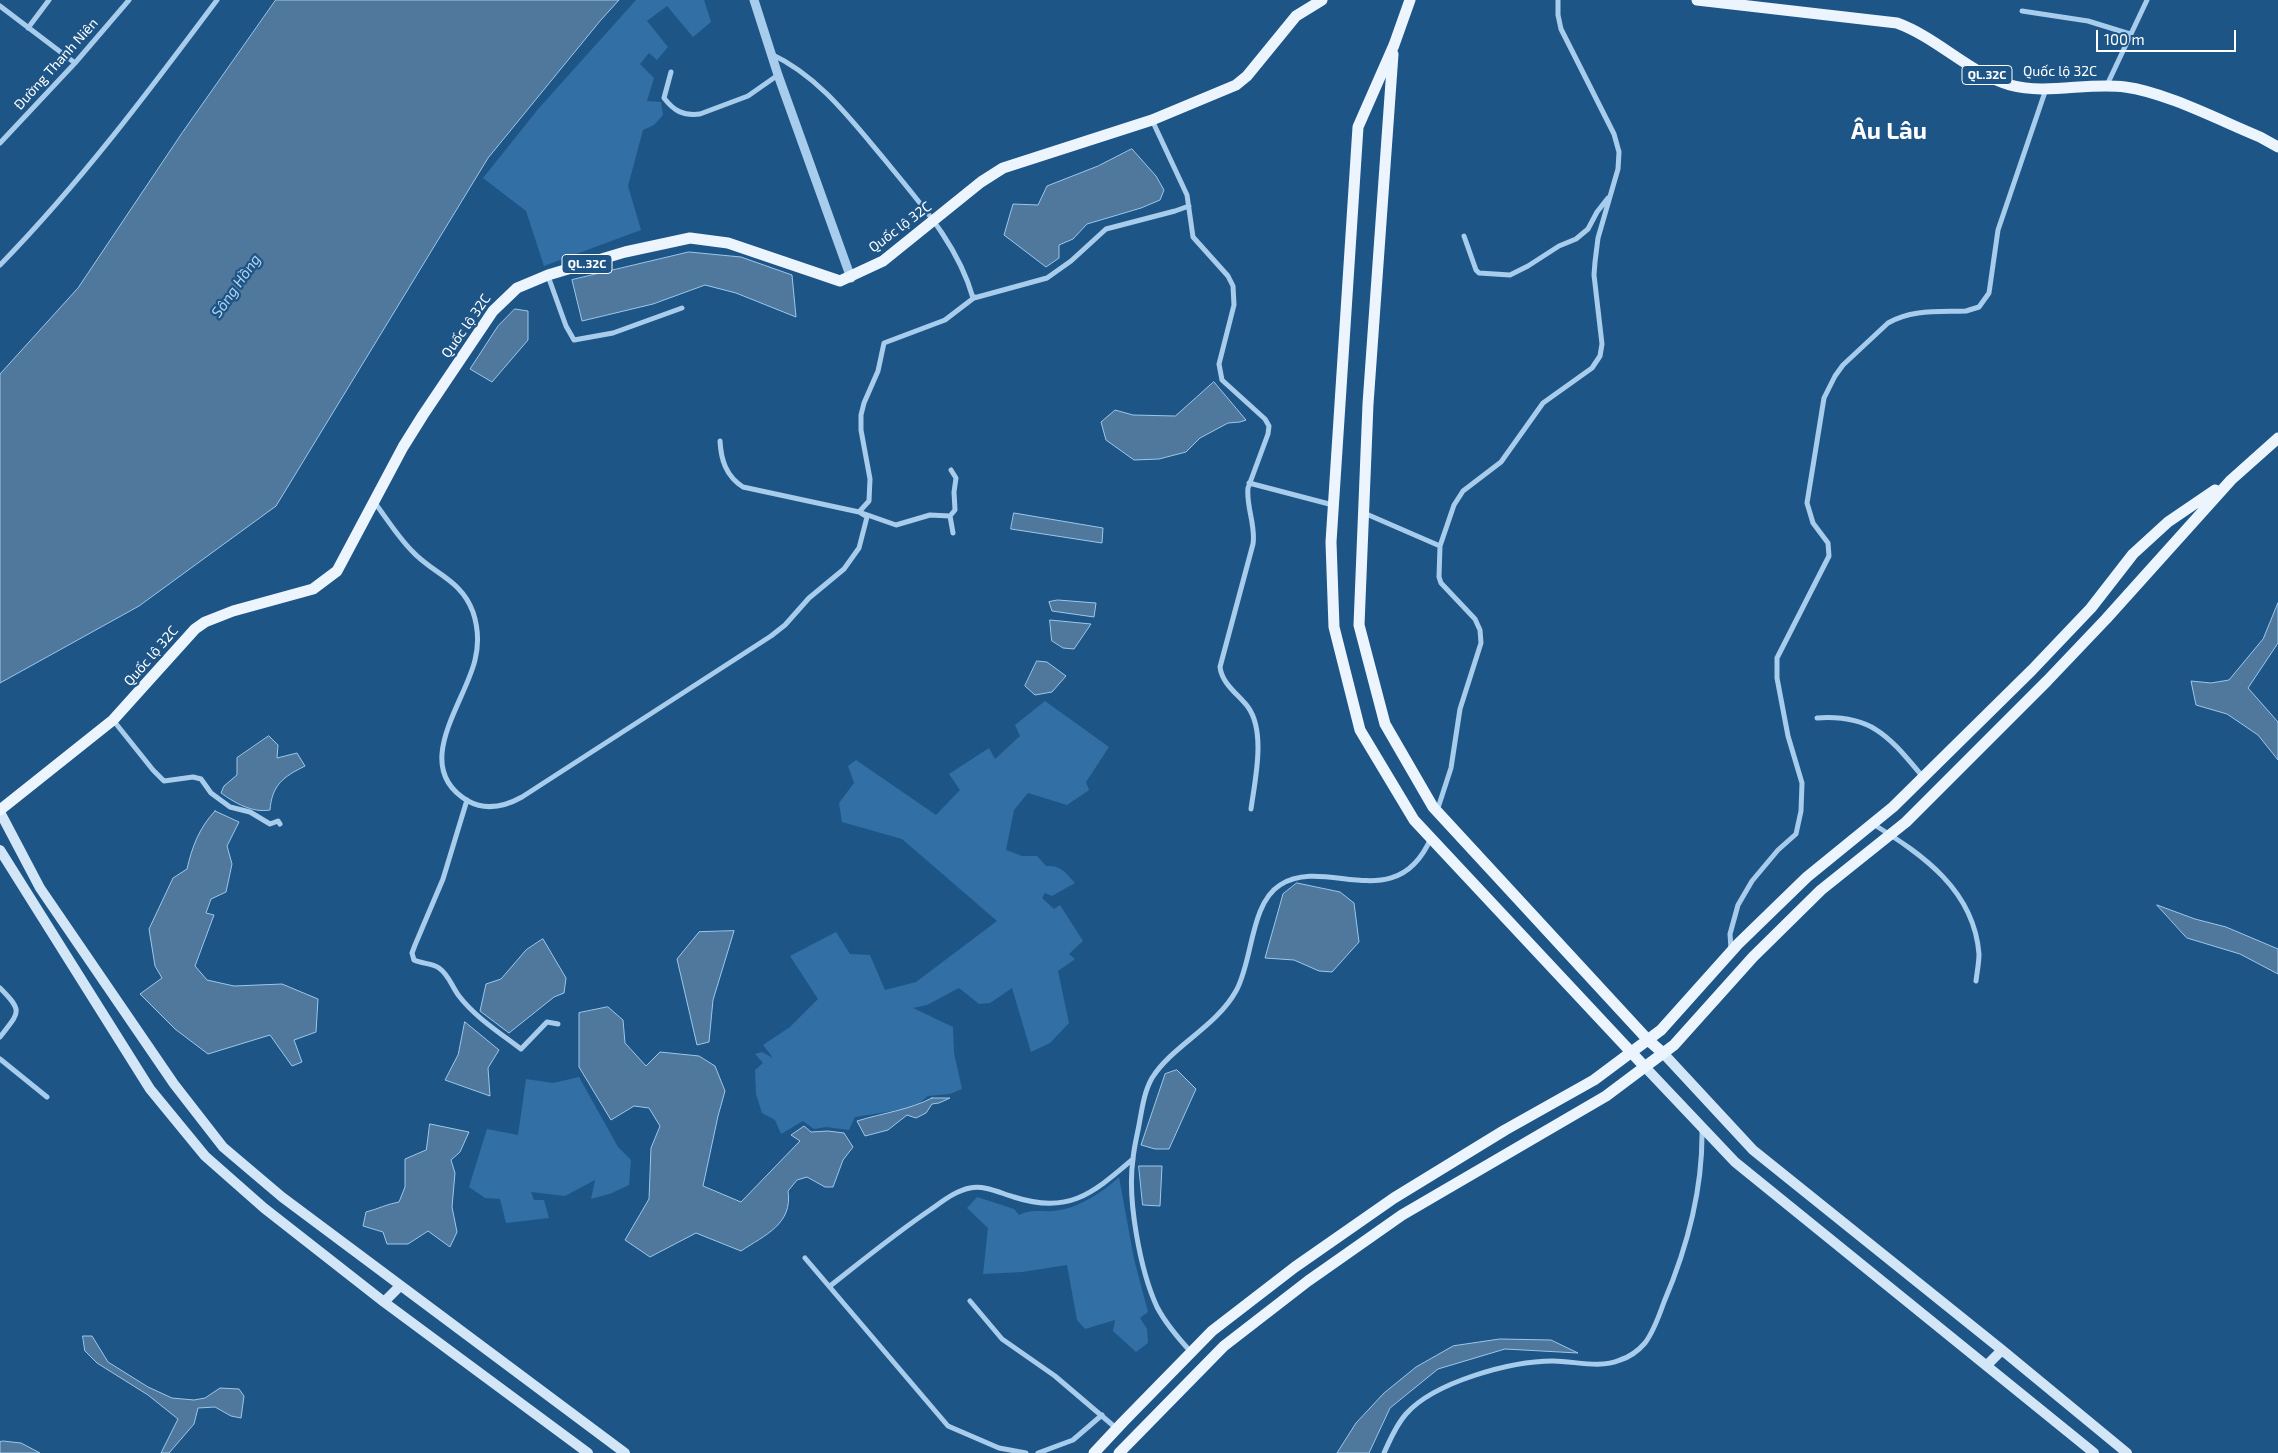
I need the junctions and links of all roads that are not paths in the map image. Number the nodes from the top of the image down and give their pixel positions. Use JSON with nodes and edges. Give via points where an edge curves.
{"nodes":[{"id":1,"x":49,"y":0,"type":"edge"},
{"id":2,"x":128,"y":0,"type":"edge"},
{"id":3,"x":217,"y":0,"type":"edge"},
{"id":4,"x":754,"y":0,"type":"edge"},
{"id":5,"x":1322,"y":0,"type":"edge"},
{"id":6,"x":1410,"y":0,"type":"edge"},
{"id":7,"x":1558,"y":0,"type":"edge"},
{"id":8,"x":1698,"y":0,"type":"edge"},
{"id":9,"x":2147,"y":0,"type":"edge"},
{"id":10,"x":1748,"y":3,"type":"edge"},
{"id":11,"x":2,"y":8,"type":"edge"},
{"id":12,"x":2022,"y":10,"type":"dead end"},
{"id":13,"x":0,"y":16,"type":"edge"},
{"id":14,"x":28,"y":28,"type":"junction"},
{"id":15,"x":2130,"y":34,"type":"junction"},
{"id":16,"x":1394,"y":45,"type":"junction"},
{"id":17,"x":771,"y":54,"type":"junction"},
{"id":18,"x":74,"y":63,"type":"junction"},
{"id":19,"x":671,"y":72,"type":"dead end"},
{"id":20,"x":778,"y":75,"type":"junction"},
{"id":21,"x":2107,"y":85,"type":"junction"},
{"id":22,"x":2046,"y":87,"type":"junction"},
{"id":23,"x":1152,"y":120,"type":"junction"},
{"id":24,"x":0,"y":143,"type":"edge"},
{"id":25,"x":2278,"y":147,"type":"edge"},
{"id":26,"x":1610,"y":195,"type":"junction"},
{"id":27,"x":1189,"y":206,"type":"junction"},
{"id":28,"x":935,"y":220,"type":"junction"},
{"id":29,"x":1464,"y":236,"type":"dead end"},
{"id":30,"x":0,"y":265,"type":"edge"},
{"id":31,"x":548,"y":276,"type":"junction"},
{"id":32,"x":851,"y":278,"type":"junction"},
{"id":33,"x":973,"y":298,"type":"junction"},
{"id":34,"x":682,"y":308,"type":"dead end"},
{"id":35,"x":2278,"y":438,"type":"edge"},
{"id":36,"x":720,"y":441,"type":"dead end"},
{"id":37,"x":950,"y":470,"type":"dead end"},
{"id":38,"x":2231,"y":480,"type":"junction"},
{"id":39,"x":1249,"y":484,"type":"junction"},
{"id":40,"x":375,"y":502,"type":"junction"},
{"id":41,"x":1334,"y":505,"type":"junction"},
{"id":42,"x":859,"y":512,"type":"junction"},
{"id":43,"x":1364,"y":513,"type":"junction"},
{"id":44,"x":950,"y":516,"type":"junction"},
{"id":45,"x":953,"y":533,"type":"dead end"},
{"id":46,"x":1440,"y":546,"type":"junction"},
{"id":47,"x":1818,"y":718,"type":"dead end"},
{"id":48,"x":113,"y":720,"type":"junction"},
{"id":49,"x":1923,"y":777,"type":"junction"},
{"id":50,"x":467,"y":800,"type":"junction"},
{"id":51,"x":1251,"y":809,"type":"dead end"},
{"id":52,"x":0,"y":811,"type":"edge"},
{"id":53,"x":1437,"y":811,"type":"junction"},
{"id":54,"x":1873,"y":823,"type":"junction"},
{"id":55,"x":280,"y":824,"type":"dead end"},
{"id":56,"x":1890,"y":834,"type":"junction"},
{"id":57,"x":1431,"y":838,"type":"junction"},
{"id":58,"x":0,"y":850,"type":"edge"},
{"id":59,"x":1731,"y":952,"type":"junction"},
{"id":60,"x":1976,"y":981,"type":"dead end"},
{"id":61,"x":0,"y":988,"type":"edge"},
{"id":62,"x":558,"y":1024,"type":"dead end"},
{"id":63,"x":0,"y":1037,"type":"edge"},
{"id":64,"x":1648,"y":1040,"type":"junction"},
{"id":65,"x":1631,"y":1052,"type":"junction"},
{"id":66,"x":1663,"y":1053,"type":"junction"},
{"id":67,"x":0,"y":1059,"type":"edge"},
{"id":68,"x":1645,"y":1067,"type":"junction"},
{"id":69,"x":47,"y":1098,"type":"dead end"},
{"id":70,"x":1702,"y":1127,"type":"junction"},
{"id":71,"x":1132,"y":1159,"type":"junction"},
{"id":72,"x":805,"y":1258,"type":"dead end"},
{"id":73,"x":400,"y":1286,"type":"junction"},
{"id":74,"x":830,"y":1286,"type":"junction"},
{"id":75,"x":970,"y":1301,"type":"dead end"},
{"id":76,"x":384,"y":1302,"type":"junction"},
{"id":77,"x":2002,"y":1350,"type":"junction"},
{"id":78,"x":1192,"y":1352,"type":"junction"},
{"id":79,"x":1987,"y":1365,"type":"junction"},
{"id":80,"x":1102,"y":1415,"type":"junction"},
{"id":81,"x":1116,"y":1429,"type":"junction"},
{"id":82,"x":588,"y":1453,"type":"edge"},
{"id":83,"x":625,"y":1453,"type":"edge"},
{"id":84,"x":1026,"y":1453,"type":"edge"},
{"id":85,"x":1038,"y":1453,"type":"edge"},
{"id":86,"x":1094,"y":1453,"type":"edge"},
{"id":87,"x":1120,"y":1453,"type":"edge"},
{"id":88,"x":1384,"y":1453,"type":"edge"},
{"id":89,"x":2094,"y":1453,"type":"edge"},
{"id":90,"x":2127,"y":1453,"type":"edge"}],
"edges":[{"from":1,"to":14,"type":"street"},
{"from":2,"to":18,"type":"street","name":"Đường Thanh Niên"},
{"from":3,"to":30,"type":"street","via":[[116,134]]},
{"from":4,"to":17,"type":"street"},
{"from":5,"to":23,"type":"main road","name":"Quốc lộ 32C","via":[[1296,16],[1236,85]]},
{"from":6,"to":16,"type":"main road"},
{"from":7,"to":26,"type":"street","via":[[1562,29],[1617,142],[1618,169]]},
{"from":8,"to":10,"type":"main road","name":"Quốc lộ 32C","number":"QL.32C"},
{"from":9,"to":15,"type":"street"},
{"from":10,"to":22,"type":"main road","name":"Quốc lộ 32C","number":"QL.32C","via":[[1897,23],[1922,34],[2000,81],[2027,88]]},
{"from":11,"to":13,"type":"street"},
{"from":11,"to":14,"type":"street"},
{"from":12,"to":15,"type":"street","via":[[2088,21]]},
{"from":14,"to":18,"type":"street"},
{"from":15,"to":21,"type":"street"},
{"from":16,"to":41,"type":"main road","via":[[1358,127]]},
{"from":16,"to":43,"type":"main road","via":[[1368,404]]},
{"from":17,"to":20,"type":"street"},
{"from":17,"to":28,"type":"street","via":[[791,63],[836,101]]},
{"from":18,"to":24,"type":"street","name":"Đường Thanh Niên"},
{"from":19,"to":20,"type":"street","via":[[664,98],[673,110],[692,115],[748,96]]},
{"from":20,"to":32,"type":"street"},
{"from":21,"to":22,"type":"main road","name":"Quốc lộ 32C","number":"QL.32C"},
{"from":21,"to":25,"type":"main road","name":"Quốc lộ 32C","number":"QL.32C","via":[[2159,96]]},
{"from":22,"to":59,"type":"street","via":[[1998,230],[1987,298],[1973,309],[1914,313],[1895,319],[1844,365],[1828,388],[1822,406],[1807,503],[1813,523],[1828,543],[1829,556],[1780,649],[1776,668],[1788,736],[1802,782],[1801,811],[1796,834],[1752,881],[1738,905],[1730,934]]},
{"from":23,"to":27,"type":"street","via":[[1185,190]]},
{"from":23,"to":28,"type":"main road","name":"Quốc lộ 32C","via":[[1003,168],[980,182]]},
{"from":26,"to":29,"type":"street","via":[[1588,229],[1576,239],[1510,275],[1479,273]]},
{"from":26,"to":46,"type":"street","via":[[1594,262],[1602,344],[1600,356],[1592,368],[1543,403],[1501,462],[1463,491],[1454,505]]},
{"from":27,"to":33,"type":"street","via":[[1106,229],[1047,278]]},
{"from":27,"to":39,"type":"street","via":[[1193,236],[1228,276],[1234,292],[1234,305],[1219,364],[1222,380],[1269,426]]},
{"from":28,"to":32,"type":"main road","name":"Quốc lộ 32C","via":[[883,261]]},
{"from":28,"to":33,"type":"street","via":[[965,274]]},
{"from":31,"to":32,"type":"main road","name":"Quốc lộ 32C","number":"QL.32C","via":[[626,252],[690,238],[728,243],[840,281]]},
{"from":31,"to":34,"type":"street","via":[[574,340],[613,333]]},
{"from":31,"to":40,"type":"main road","name":"Quốc lộ 32C","number":"QL.32C","via":[[517,288],[493,310],[403,448]]},
{"from":33,"to":42,"type":"street","via":[[946,320],[884,343],[878,371],[861,415],[860,430],[870,479],[869,501]]},
{"from":35,"to":38,"type":"main road"},
{"from":36,"to":42,"type":"street","via":[[726,470],[734,481],[744,487]]},
{"from":37,"to":44,"type":"street","via":[[956,478],[956,510]]},
{"from":38,"to":49,"type":"main road","via":[[2168,522],[2133,554],[2091,608]]},
{"from":38,"to":56,"type":"main road","via":[[2060,667],[1906,822]]},
{"from":39,"to":41,"type":"street"},
{"from":39,"to":51,"type":"street","via":[[1253,544],[1220,667],[1224,680],[1248,708],[1256,726],[1257,764]]},
{"from":40,"to":48,"type":"main road","name":"Quốc lộ 32C","number":"QL.32C","via":[[333,576],[313,589],[205,622],[175,649]]},
{"from":40,"to":50,"type":"street","via":[[410,550],[455,584],[472,611],[478,636],[475,660],[452,715],[442,760],[450,785]]},
{"from":41,"to":57,"type":"main road","via":[[1334,627],[1360,730],[1414,820]]},
{"from":42,"to":44,"type":"street","via":[[896,525],[930,515]]},
{"from":42,"to":50,"type":"street","via":[[867,517],[859,548],[836,578],[809,598],[772,636],[510,804],[486,807]]},
{"from":43,"to":46,"type":"street"},
{"from":43,"to":53,"type":"main road","via":[[1359,624],[1385,724]]},
{"from":44,"to":45,"type":"street"},
{"from":46,"to":53,"type":"street","via":[[1441,584],[1475,619],[1481,643],[1460,709],[1451,768]]},
{"from":47,"to":49,"type":"street","via":[[1838,716],[1861,721],[1881,732]]},
{"from":48,"to":52,"type":"main road","name":"Quốc lộ 32C","number":"QL.32C"},
{"from":48,"to":55,"type":"street","via":[[164,781],[201,779],[211,793],[230,807],[250,812],[270,824],[278,821]]},
{"from":49,"to":54,"type":"main road"},
{"from":50,"to":62,"type":"street","via":[[443,879],[412,953],[414,960],[437,966],[447,974],[459,996],[520,1049],[547,1022]]},
{"from":52,"to":73,"type":"main road","via":[[40,888],[174,1084],[223,1147],[282,1197]]},
{"from":53,"to":64,"type":"main road"},
{"from":54,"to":56,"type":"street"},
{"from":54,"to":59,"type":"main road","via":[[1807,877]]},
{"from":56,"to":60,"type":"street","via":[[1955,888],[1976,932],[1979,956]]},
{"from":56,"to":66,"type":"main road","via":[[1821,890]]},
{"from":57,"to":65,"type":"main road"},
{"from":57,"to":71,"type":"street","via":[[1416,861],[1400,874],[1386,879],[1359,882],[1302,877],[1289,880],[1272,892],[1261,910],[1246,967],[1232,998],[1160,1068],[1148,1085]]},
{"from":58,"to":76,"type":"main road","via":[[150,1089],[205,1156],[264,1208]]},
{"from":59,"to":64,"type":"main road","via":[[1661,1030]]},
{"from":61,"to":63,"type":"street","via":[[15,1003],[17,1010]]},
{"from":64,"to":65,"type":"main road"},
{"from":64,"to":66,"type":"main road"},
{"from":65,"to":68,"type":"main road"},
{"from":65,"to":78,"type":"main road","via":[[1594,1080],[1394,1198],[1295,1267],[1212,1331]]},
{"from":66,"to":68,"type":"main road"},
{"from":66,"to":77,"type":"main road","via":[[1753,1150]]},
{"from":67,"to":69,"type":"street"},
{"from":68,"to":70,"type":"main road"},
{"from":68,"to":87,"type":"main road","via":[[1606,1096],[1402,1215],[1308,1281],[1224,1346]]},
{"from":70,"to":79,"type":"main road","via":[[1734,1162]]},
{"from":70,"to":88,"type":"street","via":[[1696,1201],[1683,1250],[1652,1332],[1638,1350],[1606,1364],[1542,1361],[1513,1364],[1439,1390],[1425,1397],[1406,1414]]},
{"from":71,"to":74,"type":"street","via":[[1091,1193],[1067,1202],[1028,1202],[979,1187],[959,1192],[909,1224]]},
{"from":71,"to":78,"type":"street","via":[[1136,1230],[1143,1265],[1157,1306],[1173,1333]]},
{"from":72,"to":74,"type":"street"},
{"from":73,"to":76,"type":"main road"},
{"from":73,"to":83,"type":"main road"},
{"from":74,"to":84,"type":"street","via":[[948,1426],[999,1448]]},
{"from":75,"to":80,"type":"street","via":[[1002,1339],[1055,1376]]},
{"from":76,"to":82,"type":"main road"},
{"from":77,"to":79,"type":"main road"},
{"from":77,"to":90,"type":"main road"},
{"from":78,"to":81,"type":"main road"},
{"from":79,"to":89,"type":"main road"},
{"from":80,"to":81,"type":"street"},
{"from":80,"to":85,"type":"street","via":[[1073,1440]]},
{"from":81,"to":86,"type":"main road"}]}
